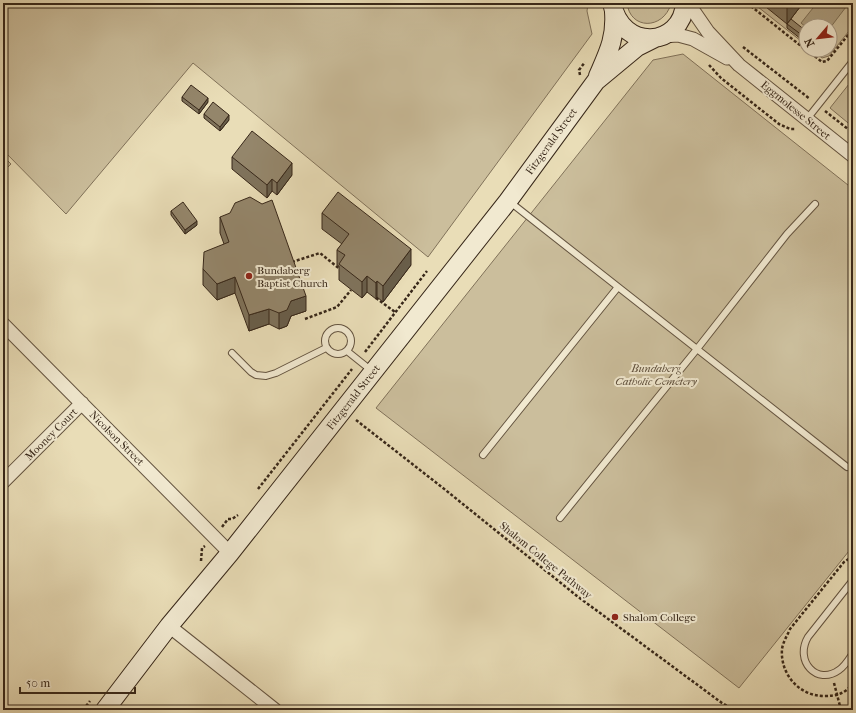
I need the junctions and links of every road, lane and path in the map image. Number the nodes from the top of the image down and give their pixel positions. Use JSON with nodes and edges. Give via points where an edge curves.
{"nodes":[{"id":1,"x":685,"y":3,"type":"edge"},
{"id":2,"x":688,"y":3,"type":"edge"},
{"id":3,"x":747,"y":3,"type":"edge"},
{"id":4,"x":613,"y":8,"type":"edge"},
{"id":5,"x":853,"y":29,"type":"edge"},
{"id":6,"x":659,"y":37,"type":"junction"},
{"id":7,"x":798,"y":44,"type":"edge"},
{"id":8,"x":740,"y":45,"type":"dead end"},
{"id":9,"x":838,"y":48,"type":"edge"},
{"id":10,"x":817,"y":58,"type":"edge"},
{"id":11,"x":830,"y":58,"type":"edge"},
{"id":12,"x":853,"y":60,"type":"edge"},
{"id":13,"x":709,"y":65,"type":"dead end"},
{"id":14,"x":739,"y":65,"type":"junction"},
{"id":15,"x":596,"y":81,"type":"junction"},
{"id":16,"x":818,"y":105,"type":"junction"},
{"id":17,"x":807,"y":119,"type":"junction"},
{"id":18,"x":790,"y":129,"type":"dead end"},
{"id":19,"x":853,"y":133,"type":"edge"},
{"id":20,"x":853,"y":156,"type":"edge"},
{"id":21,"x":508,"y":200,"type":"junction"},
{"id":22,"x":815,"y":204,"type":"dead end"},
{"id":23,"x":291,"y":262,"type":"edge"},
{"id":24,"x":426,"y":271,"type":"dead end"},
{"id":25,"x":344,"y":273,"type":"edge"},
{"id":26,"x":618,"y":287,"type":"junction"},
{"id":27,"x":351,"y":290,"type":"dead end"},
{"id":28,"x":376,"y":298,"type":"edge"},
{"id":29,"x":395,"y":312,"type":"junction"},
{"id":30,"x":305,"y":319,"type":"dead end"},
{"id":31,"x":3,"y":324,"type":"edge"},
{"id":32,"x":326,"y":348,"type":"junction"},
{"id":33,"x":697,"y":349,"type":"junction"},
{"id":34,"x":347,"y":351,"type":"junction"},
{"id":35,"x":232,"y":353,"type":"dead end"},
{"id":36,"x":359,"y":360,"type":"junction"},
{"id":37,"x":351,"y":370,"type":"dead end"},
{"id":38,"x":374,"y":372,"type":"junction"},
{"id":39,"x":82,"y":403,"type":"junction"},
{"id":40,"x":353,"y":417,"type":"dead end"},
{"id":41,"x":483,"y":455,"type":"dead end"},
{"id":42,"x":847,"y":467,"type":"dead end"},
{"id":43,"x":3,"y":482,"type":"edge"},
{"id":44,"x":560,"y":518,"type":"dead end"},
{"id":45,"x":230,"y":553,"type":"junction"},
{"id":46,"x":853,"y":580,"type":"edge"},
{"id":47,"x":169,"y":626,"type":"junction"},
{"id":48,"x":853,"y":653,"type":"edge"},
{"id":49,"x":832,"y":674,"type":"junction"},
{"id":50,"x":105,"y":710,"type":"edge"},
{"id":51,"x":275,"y":710,"type":"edge"},
{"id":52,"x":734,"y":710,"type":"edge"},
{"id":53,"x":841,"y":710,"type":"edge"}],
"edges":[{"from":1,"to":6,"type":"street","via":[[680,21],[673,30]]},
{"from":2,"to":14,"type":"street","via":[[708,32]]},
{"from":3,"to":7,"type":"path"},
{"from":4,"to":6,"type":"street","via":[[618,22],[625,30],[644,38]]},
{"from":4,"to":15,"type":"street","via":[[613,39]]},
{"from":5,"to":9,"type":"path"},
{"from":6,"to":14,"type":"street","via":[[678,35],[693,39]]},
{"from":6,"to":15,"type":"street","via":[[637,47]]},
{"from":8,"to":16,"type":"path"},
{"from":10,"to":11,"type":"path","via":[[827,62]]},
{"from":12,"to":16,"type":"lane"},
{"from":13,"to":18,"type":"path","via":[[721,78],[779,124]]},
{"from":14,"to":17,"type":"street","name":"Eggmolesse Street"},
{"from":15,"to":21,"type":"street","name":"Fitzgerald Street"},
{"from":16,"to":17,"type":"lane"},
{"from":16,"to":19,"type":"path"},
{"from":17,"to":20,"type":"street","name":"Eggmolesse Street"},
{"from":21,"to":26,"type":"lane"},
{"from":21,"to":38,"type":"street","name":"Fitzgerald Street"},
{"from":22,"to":33,"type":"lane","via":[[787,234]]},
{"from":23,"to":25,"type":"path","via":[[320,253]]},
{"from":24,"to":29,"type":"path"},
{"from":26,"to":33,"type":"lane"},
{"from":26,"to":41,"type":"lane"},
{"from":27,"to":30,"type":"path","via":[[337,307]]},
{"from":28,"to":29,"type":"path"},
{"from":29,"to":36,"type":"path"},
{"from":31,"to":39,"type":"street","name":"Nicolson Street"},
{"from":32,"to":34,"type":"lane","via":[[336,354]]},
{"from":32,"to":34,"type":"lane","via":[[326,336],[331,330],[338,328],[346,331],[351,338]]},
{"from":32,"to":35,"type":"lane","via":[[266,376],[251,372]]},
{"from":33,"to":42,"type":"lane"},
{"from":33,"to":44,"type":"lane"},
{"from":34,"to":36,"type":"lane"},
{"from":36,"to":37,"type":"path"},
{"from":36,"to":38,"type":"lane"},
{"from":38,"to":45,"type":"street","name":"Fitzgerald Street"},
{"from":39,"to":43,"type":"street","name":"Mooney Court"},
{"from":39,"to":45,"type":"street","name":"Nicolson Street"},
{"from":40,"to":52,"type":"path","name":"Shalom College Pathway","via":[[577,596]]},
{"from":45,"to":47,"type":"street","name":"Fitzgerald Street"},
{"from":46,"to":49,"type":"lane","via":[[804,643],[803,657],[811,670],[824,675]]},
{"from":47,"to":50,"type":"street","name":"Fitzgerald Street"},
{"from":47,"to":51,"type":"street"},
{"from":48,"to":49,"type":"lane","via":[[843,666]]},
{"from":49,"to":53,"type":"path"}]}
